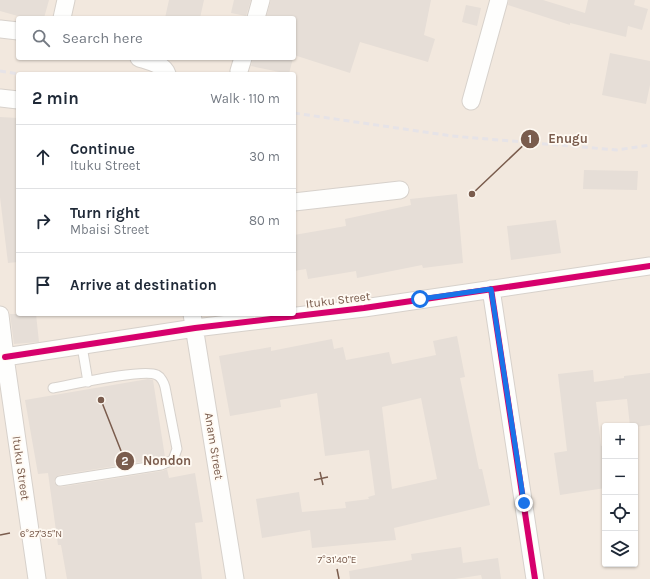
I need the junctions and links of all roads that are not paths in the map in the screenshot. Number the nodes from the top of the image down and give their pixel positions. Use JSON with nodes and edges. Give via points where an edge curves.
{"nodes":[{"id":1,"x":66,"y":0,"type":"edge"},
{"id":2,"x":261,"y":0,"type":"edge"},
{"id":3,"x":499,"y":0,"type":"edge"},
{"id":4,"x":62,"y":16,"type":"edge"},
{"id":5,"x":257,"y":16,"type":"edge"},
{"id":6,"x":0,"y":29,"type":"edge"},
{"id":7,"x":16,"y":31,"type":"edge"},
{"id":8,"x":145,"y":60,"type":"edge"},
{"id":9,"x":166,"y":72,"type":"edge"},
{"id":10,"x":0,"y":98,"type":"edge"},
{"id":11,"x":16,"y":100,"type":"edge"},
{"id":12,"x":471,"y":101,"type":"dead end"},
{"id":13,"x":400,"y":190,"type":"dead end"},
{"id":14,"x":296,"y":202,"type":"edge"},
{"id":15,"x":650,"y":266,"type":"edge"},
{"id":16,"x":491,"y":289,"type":"junction"},
{"id":17,"x":296,"y":313,"type":"edge"},
{"id":18,"x":0,"y":316,"type":"edge"},
{"id":19,"x":259,"y":316,"type":"edge"},
{"id":20,"x":194,"y":321,"type":"edge"},
{"id":21,"x":82,"y":346,"type":"junction"},
{"id":22,"x":5,"y":358,"type":"junction"},
{"id":23,"x":88,"y":382,"type":"junction"},
{"id":24,"x":53,"y":388,"type":"dead end"},
{"id":25,"x":60,"y":481,"type":"dead end"},
{"id":26,"x":37,"y":579,"type":"edge"},
{"id":27,"x":235,"y":579,"type":"edge"},
{"id":28,"x":536,"y":579,"type":"edge"}],
"edges":[{"from":1,"to":4,"type":"street"},
{"from":2,"to":5,"type":"street"},
{"from":3,"to":12,"type":"street"},
{"from":6,"to":7,"type":"street"},
{"from":8,"to":9,"type":"street","via":[[156,64]]},
{"from":10,"to":11,"type":"street"},
{"from":13,"to":14,"type":"street"},
{"from":15,"to":16,"type":"street","name":"Ituku Street"},
{"from":16,"to":17,"type":"street","name":"Ituku Street","via":[[364,308]]},
{"from":16,"to":28,"type":"street"},
{"from":18,"to":22,"type":"street","name":"Ituku Street"},
{"from":19,"to":20,"type":"street","name":"Ituku Street"},
{"from":20,"to":21,"type":"street","name":"Ituku Street"},
{"from":20,"to":27,"type":"street","name":"Anam Street"},
{"from":21,"to":22,"type":"street","name":"Ituku Street"},
{"from":21,"to":23,"type":"lane"},
{"from":22,"to":26,"type":"street","name":"Ituku Street"},
{"from":23,"to":24,"type":"lane"},
{"from":23,"to":25,"type":"lane","via":[[142,373],[156,375],[165,387],[177,449],[173,460],[161,465]]}]}
